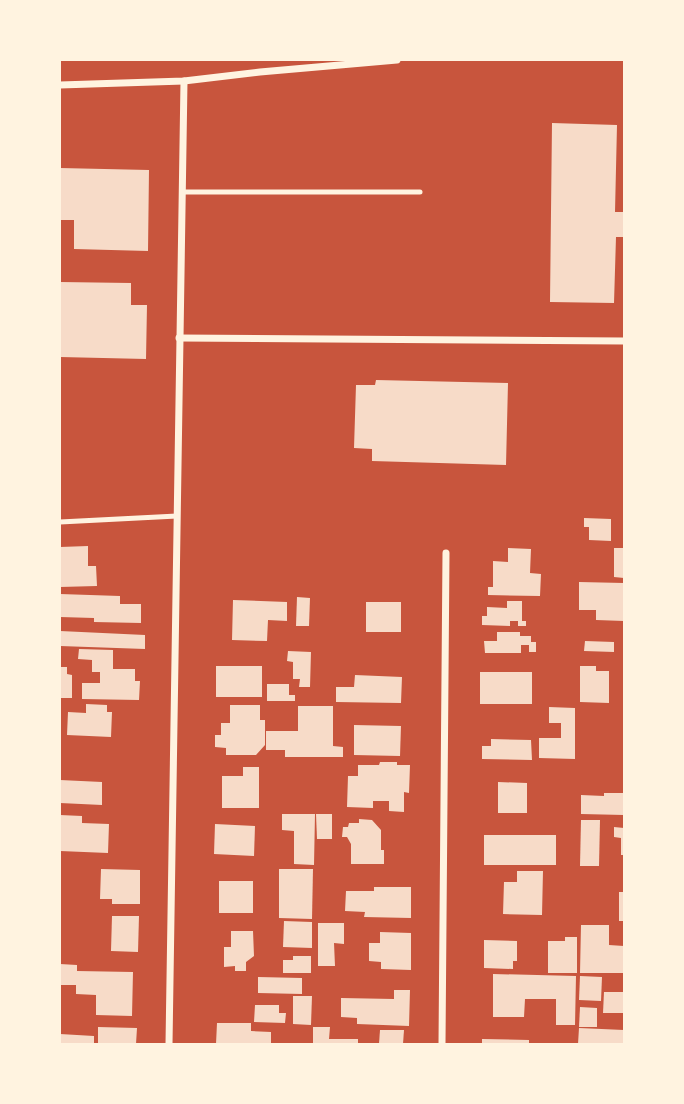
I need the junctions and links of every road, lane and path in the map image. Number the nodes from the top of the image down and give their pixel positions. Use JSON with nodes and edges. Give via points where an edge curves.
{"nodes":[{"id":1,"x":397,"y":60,"type":"edge"},
{"id":2,"x":184,"y":81,"type":"junction"},
{"id":3,"x":60,"y":85,"type":"edge"},
{"id":4,"x":182,"y":191,"type":"junction"},
{"id":5,"x":420,"y":192,"type":"dead end"},
{"id":6,"x":179,"y":338,"type":"junction"},
{"id":7,"x":625,"y":341,"type":"edge"},
{"id":8,"x":177,"y":516,"type":"junction"},
{"id":9,"x":60,"y":522,"type":"edge"},
{"id":10,"x":446,"y":553,"type":"dead end"},
{"id":11,"x":169,"y":1045,"type":"edge"},
{"id":12,"x":442,"y":1045,"type":"edge"}],
"edges":[{"from":1,"to":2,"type":"street"},
{"from":2,"to":3,"type":"street"},
{"from":2,"to":4,"type":"street"},
{"from":4,"to":5,"type":"lane"},
{"from":4,"to":6,"type":"street"},
{"from":6,"to":7,"type":"street"},
{"from":6,"to":8,"type":"street"},
{"from":8,"to":9,"type":"lane"},
{"from":8,"to":11,"type":"street"},
{"from":10,"to":12,"type":"street"}]}
